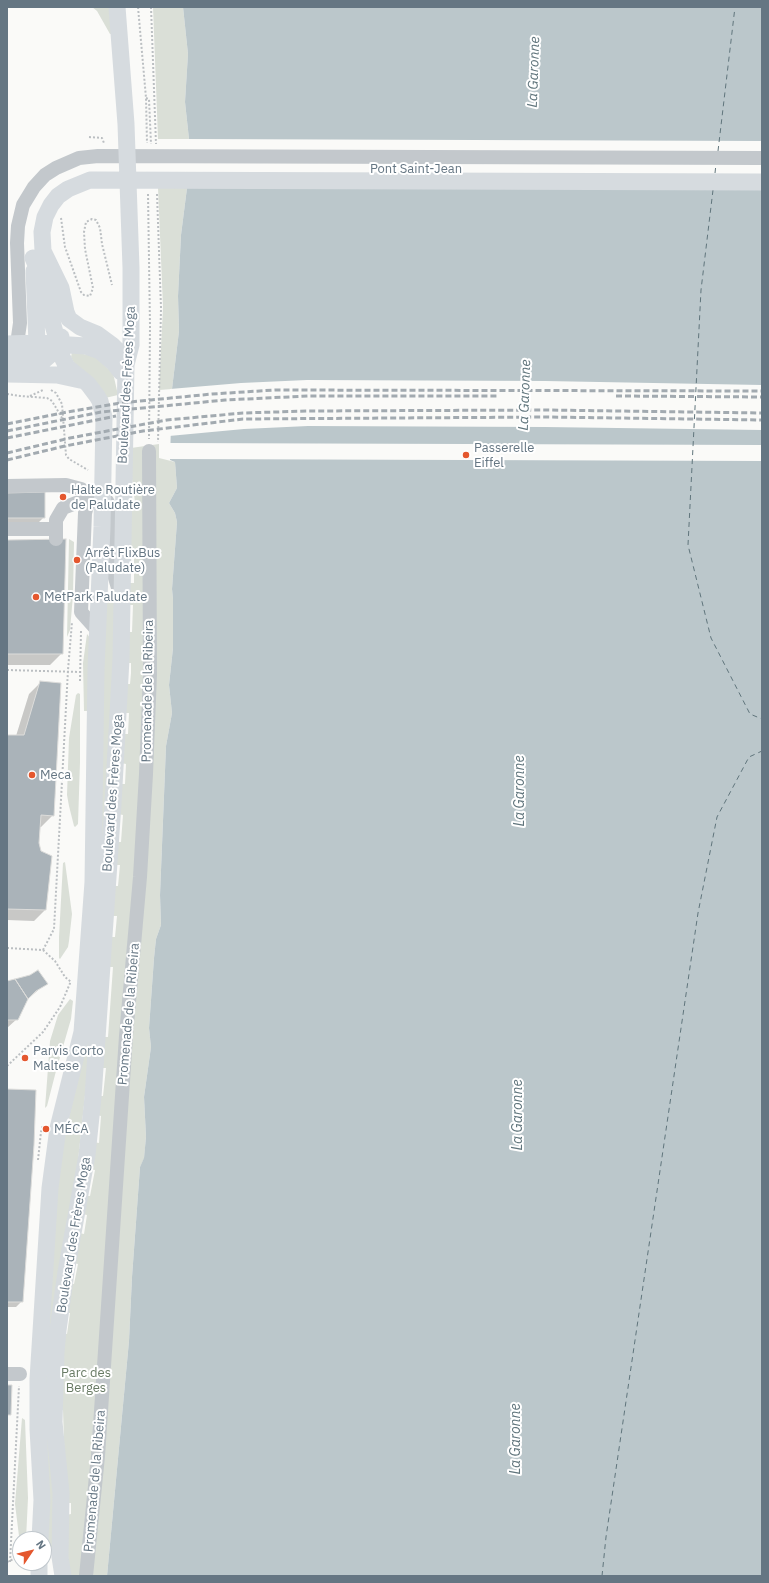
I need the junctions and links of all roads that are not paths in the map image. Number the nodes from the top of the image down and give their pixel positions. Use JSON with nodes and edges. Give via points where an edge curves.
{"nodes":[{"id":1,"x":117,"y":7,"type":"edge"},
{"id":2,"x":128,"y":7,"type":"edge"},
{"id":3,"x":762,"y":158,"type":"edge"},
{"id":4,"x":762,"y":171,"type":"edge"},
{"id":5,"x":73,"y":173,"type":"junction"},
{"id":6,"x":762,"y":182,"type":"edge"},
{"id":7,"x":33,"y":258,"type":"junction"},
{"id":8,"x":131,"y":268,"type":"junction"},
{"id":9,"x":69,"y":319,"type":"junction"},
{"id":10,"x":37,"y":343,"type":"junction"},
{"id":11,"x":58,"y":344,"type":"junction"},
{"id":12,"x":9,"y":358,"type":"edge"},
{"id":13,"x":126,"y":365,"type":"junction"},
{"id":14,"x":82,"y":380,"type":"junction"},
{"id":15,"x":126,"y":383,"type":"junction"},
{"id":16,"x":154,"y":447,"type":"road end"},
{"id":17,"x":7,"y":486,"type":"edge"},
{"id":18,"x":123,"y":494,"type":"junction"},
{"id":19,"x":97,"y":498,"type":"junction"},
{"id":20,"x":7,"y":529,"type":"edge"},
{"id":21,"x":122,"y":600,"type":"junction"},
{"id":22,"x":40,"y":1531,"type":"edge"},
{"id":23,"x":63,"y":1576,"type":"edge"},
{"id":24,"x":86,"y":1576,"type":"edge"}],
"edges":[{"from":1,"to":8,"type":"main road","name":"Boulevard des Frères Moga","via":[[126,124]]},
{"from":2,"to":8,"type":"main road","via":[[139,215]]},
{"from":3,"to":5,"type":"street","via":[[98,156],[86,157]]},
{"from":4,"to":5,"type":"main road","name":"Pont Saint-Jean","via":[[98,168]]},
{"from":5,"to":6,"type":"main road","name":"Pont Saint-Jean","via":[[90,180]]},
{"from":5,"to":7,"type":"main road","via":[[53,187],[36,212],[32,239]]},
{"from":5,"to":9,"type":"main road","via":[[63,193],[51,205],[42,232],[43,251],[61,288]]},
{"from":5,"to":12,"type":"street","via":[[56,168],[45,175],[23,205],[17,243],[20,322]]},
{"from":7,"to":10,"type":"main road"},
{"from":7,"to":11,"type":"main road","name":"Boulevard des Frères Moga","via":[[48,294]]},
{"from":8,"to":13,"type":"main road","name":"Boulevard des Frères Moga","via":[[131,346]]},
{"from":9,"to":11,"type":"main road"},
{"from":9,"to":13,"type":"main road","via":[[112,344]]},
{"from":10,"to":11,"type":"main road"},
{"from":10,"to":12,"type":"main road"},
{"from":11,"to":12,"type":"main road","via":[[44,360]]},
{"from":11,"to":14,"type":"main road","name":"Boulevard des Frères Moga","via":[[67,367]]},
{"from":11,"to":15,"type":"main road","via":[[86,346],[100,351],[120,370]]},
{"from":12,"to":14,"type":"main road","via":[[57,375]]},
{"from":13,"to":15,"type":"main road","name":"Boulevard des Frères Moga"},
{"from":14,"to":19,"type":"main road","name":"Boulevard des Frères Moga","via":[[100,401],[104,417]]},
{"from":15,"to":18,"type":"main road","name":"Boulevard des Frères Moga"},
{"from":16,"to":24,"type":"street","name":"Promenade de la Ribeira","via":[[150,674],[140,884],[126,1036],[98,1456]]},
{"from":17,"to":19,"type":"street","via":[[66,485],[81,489]]},
{"from":18,"to":19,"type":"street","via":[[118,499]]},
{"from":18,"to":21,"type":"main road","name":"Boulevard des Frères Moga"},
{"from":19,"to":20,"type":"street","via":[[63,508],[56,520],[56,534]]},
{"from":19,"to":21,"type":"street","via":[[108,501],[112,511],[111,565]]},
{"from":19,"to":22,"type":"main road","name":"Boulevard des Frères Moga","via":[[98,631],[93,882],[79,1050],[58,1128],[50,1188],[38,1379],[42,1500]]},
{"from":21,"to":23,"type":"main road","name":"Boulevard des Frères Moga","via":[[118,730],[93,1097],[87,1155],[66,1272],[56,1352],[54,1422],[61,1494],[60,1557]]}]}
